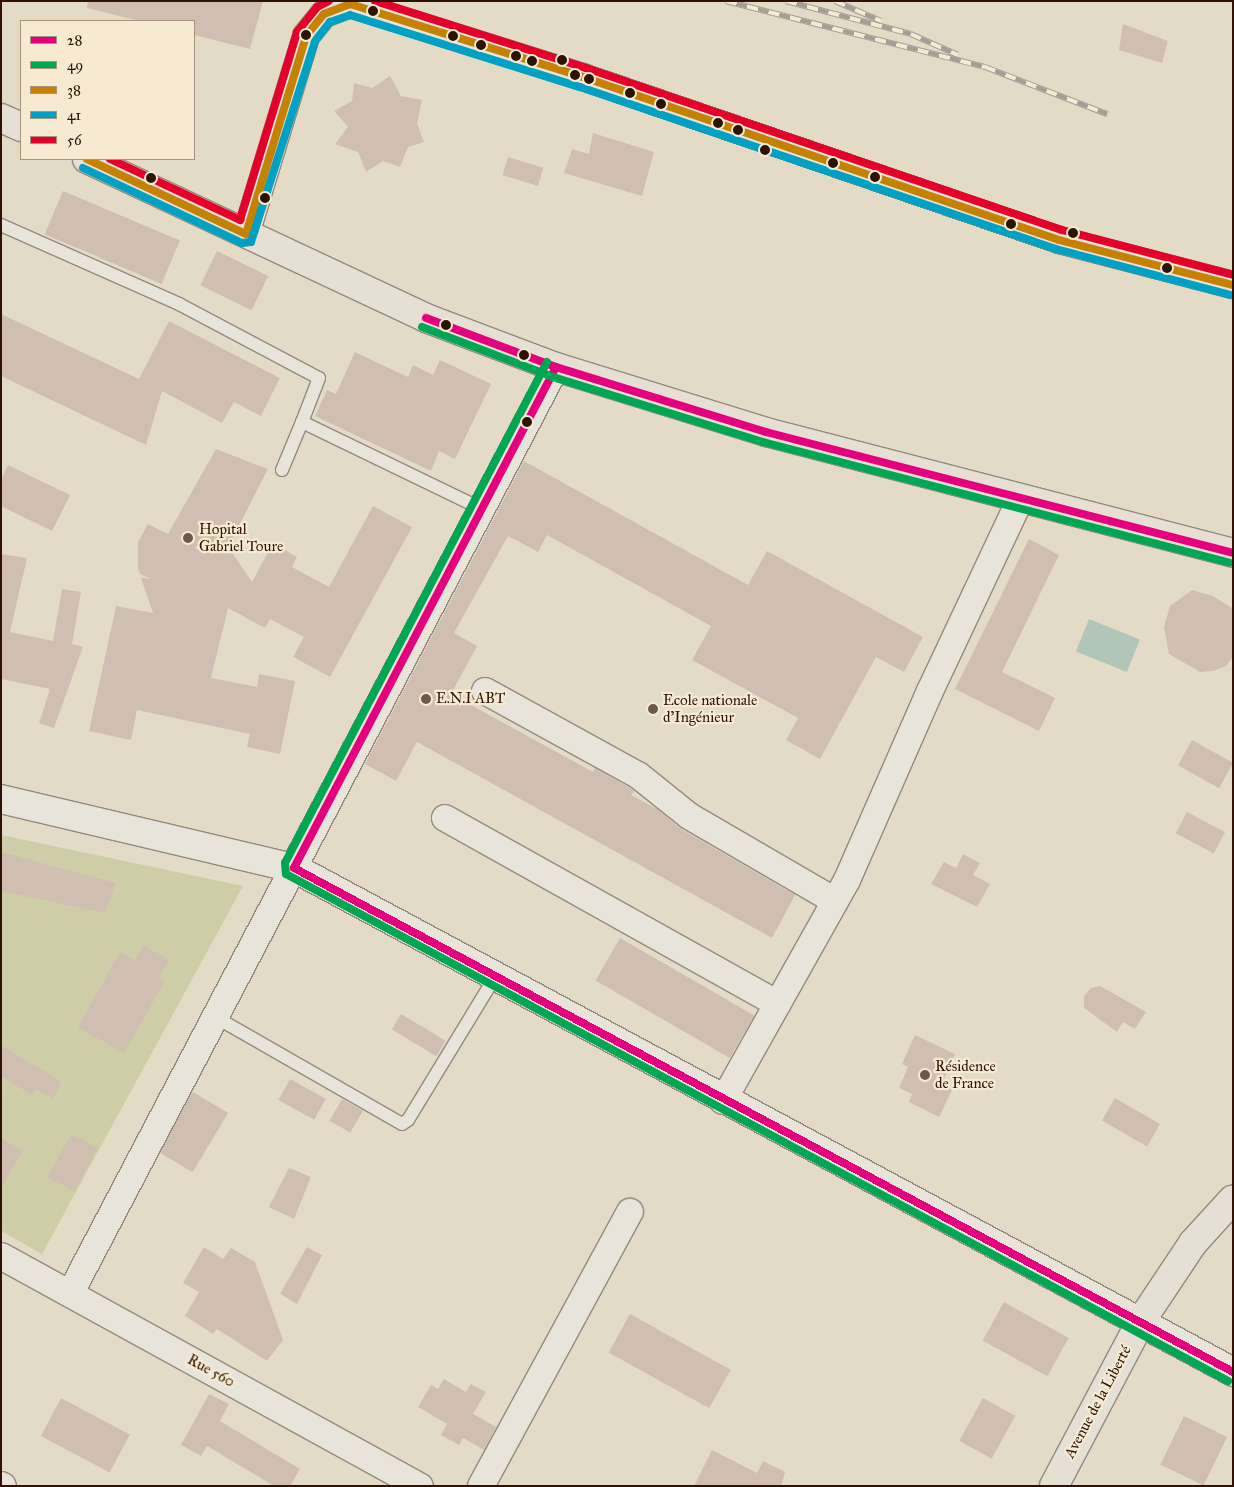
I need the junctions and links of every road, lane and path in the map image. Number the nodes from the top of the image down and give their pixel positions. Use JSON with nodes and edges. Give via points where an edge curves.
{"nodes":[{"id":1,"x":1,"y":118,"type":"edge"},
{"id":2,"x":20,"y":127,"type":"edge"},
{"id":3,"x":90,"y":160,"type":"edge"},
{"id":4,"x":1,"y":225,"type":"edge"},
{"id":5,"x":246,"y":234,"type":"junction"},
{"id":6,"x":1233,"y":286,"type":"edge"},
{"id":7,"x":556,"y":367,"type":"junction"},
{"id":8,"x":302,"y":422,"type":"junction"},
{"id":9,"x":282,"y":470,"type":"dead end"},
{"id":10,"x":1021,"y":498,"type":"junction"},
{"id":11,"x":482,"y":509,"type":"junction"},
{"id":12,"x":1233,"y":553,"type":"edge"},
{"id":13,"x":485,"y":691,"type":"dead end"},
{"id":14,"x":1,"y":799,"type":"edge"},
{"id":15,"x":444,"y":818,"type":"dead end"},
{"id":16,"x":294,"y":868,"type":"junction"},
{"id":17,"x":835,"y":901,"type":"junction"},
{"id":18,"x":495,"y":977,"type":"junction"},
{"id":19,"x":778,"y":1004,"type":"junction"},
{"id":20,"x":217,"y":1018,"type":"junction"},
{"id":21,"x":723,"y":1101,"type":"junction"},
{"id":22,"x":1233,"y":1199,"type":"edge"},
{"id":23,"x":630,"y":1212,"type":"dead end"},
{"id":24,"x":1,"y":1256,"type":"edge"},
{"id":25,"x":70,"y":1294,"type":"junction"},
{"id":26,"x":1141,"y":1321,"type":"junction"},
{"id":27,"x":1233,"y":1372,"type":"edge"},
{"id":28,"x":420,"y":1486,"type":"edge"},
{"id":29,"x":482,"y":1486,"type":"edge"},
{"id":30,"x":1054,"y":1486,"type":"edge"}],
"edges":[{"from":1,"to":2,"type":"main road"},
{"from":3,"to":5,"type":"main road"},
{"from":4,"to":8,"type":"lane","via":[[179,304],[319,378]]},
{"from":5,"to":6,"type":"street","via":[[306,36],[324,14],[350,4],[584,78],[1059,240]]},
{"from":5,"to":7,"type":"main road","via":[[426,318]]},
{"from":7,"to":10,"type":"main road","via":[[766,432]]},
{"from":7,"to":11,"type":"street"},
{"from":8,"to":9,"type":"lane"},
{"from":8,"to":11,"type":"lane"},
{"from":10,"to":12,"type":"main road"},
{"from":10,"to":17,"type":"street"},
{"from":11,"to":16,"type":"street"},
{"from":13,"to":17,"type":"street","via":[[638,776],[689,816]]},
{"from":14,"to":16,"type":"street"},
{"from":15,"to":19,"type":"street"},
{"from":16,"to":18,"type":"street"},
{"from":16,"to":20,"type":"street"},
{"from":17,"to":19,"type":"street"},
{"from":18,"to":20,"type":"lane","via":[[408,1120],[402,1124]]},
{"from":18,"to":21,"type":"street"},
{"from":19,"to":21,"type":"street"},
{"from":20,"to":25,"type":"street"},
{"from":21,"to":26,"type":"street"},
{"from":22,"to":26,"type":"main road","name":"Avenue de la Liberté","via":[[1193,1243]]},
{"from":23,"to":29,"type":"street"},
{"from":24,"to":25,"type":"street","name":"Rue 560"},
{"from":25,"to":28,"type":"street","name":"Rue 560"},
{"from":26,"to":27,"type":"street"},
{"from":26,"to":30,"type":"main road","name":"Avenue de la Liberté"}]}
